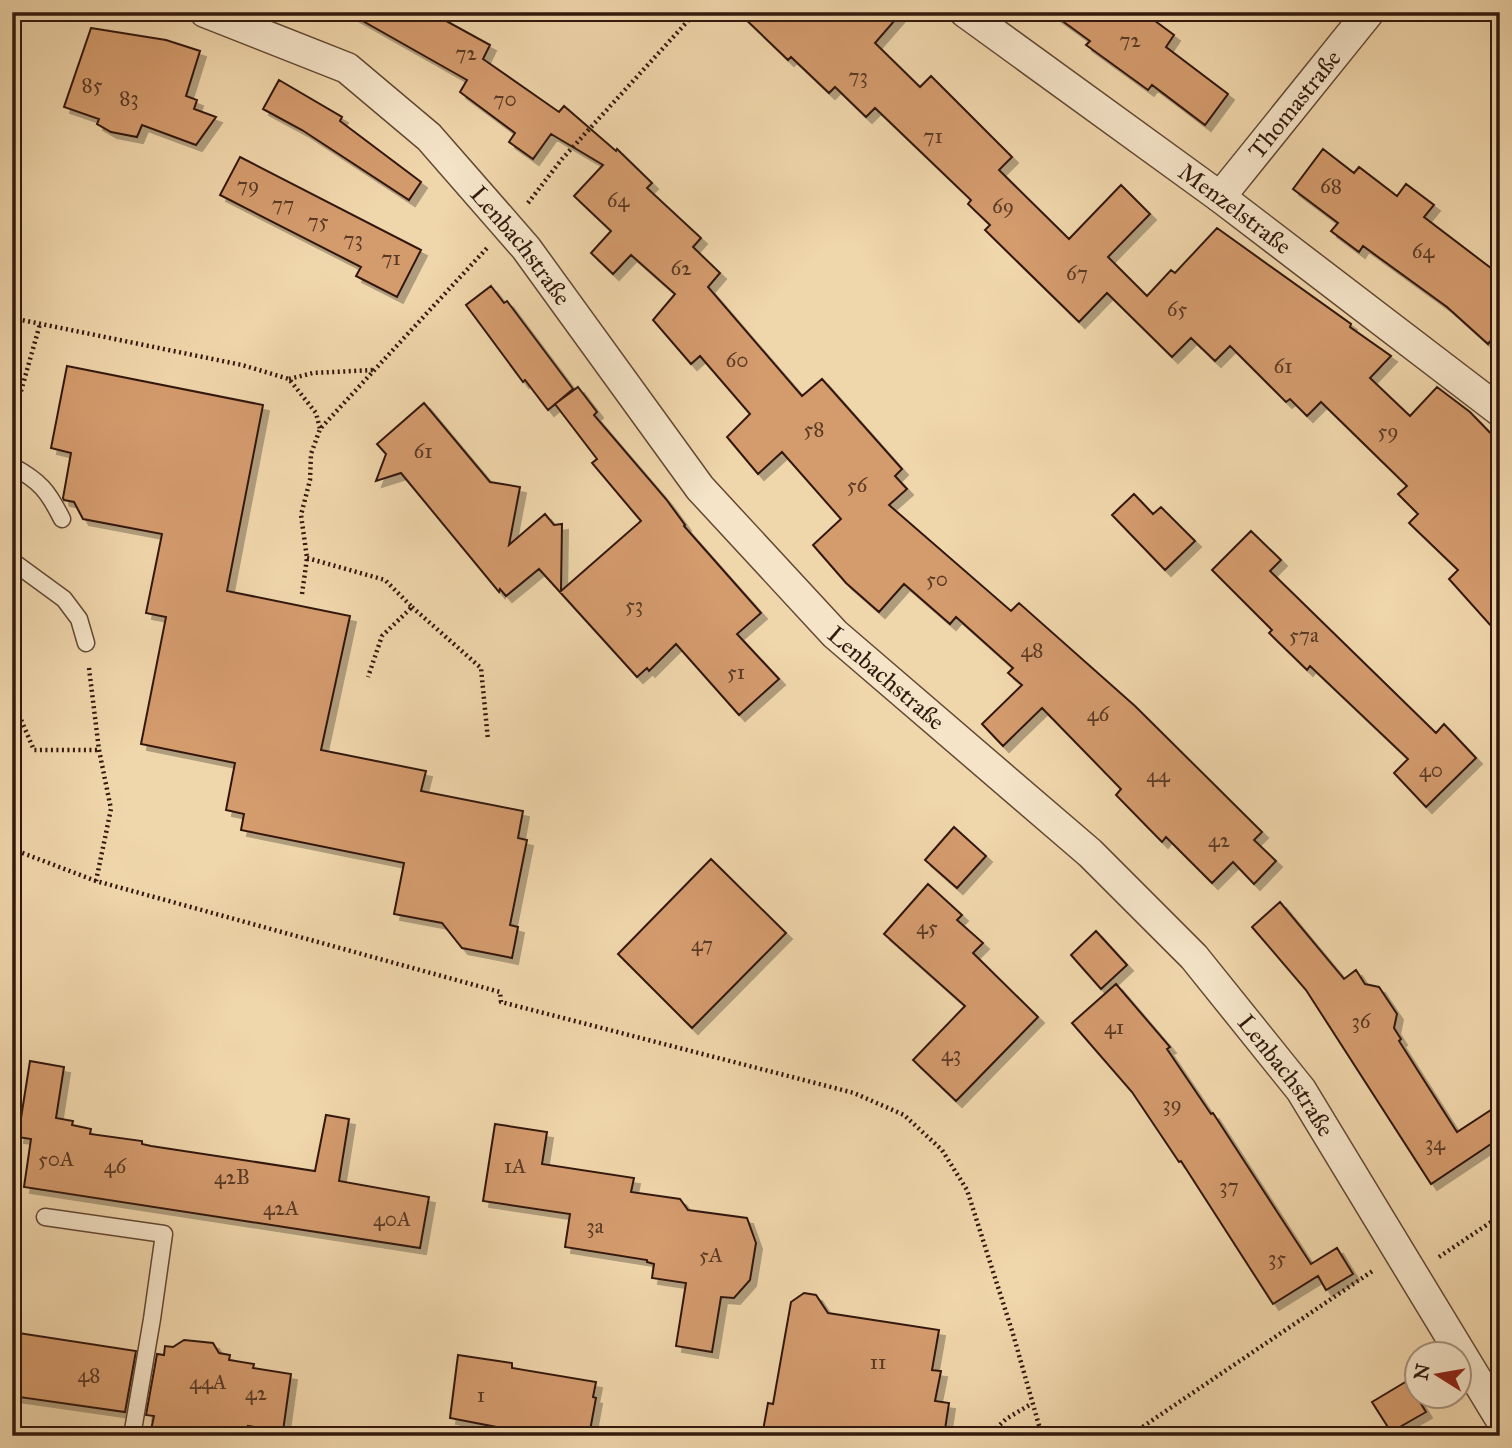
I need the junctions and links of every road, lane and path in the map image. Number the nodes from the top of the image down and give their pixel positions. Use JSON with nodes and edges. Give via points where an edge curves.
{"nodes":[{"id":1,"x":205,"y":12,"type":"edge"},
{"id":2,"x":696,"y":12,"type":"edge"},
{"id":3,"x":965,"y":12,"type":"edge"},
{"id":4,"x":1368,"y":12,"type":"edge"},
{"id":5,"x":562,"y":159,"type":"dead end"},
{"id":6,"x":1220,"y":197,"type":"junction"},
{"id":7,"x":488,"y":247,"type":"dead end"},
{"id":8,"x":12,"y":318,"type":"edge"},
{"id":9,"x":40,"y":324,"type":"junction"},
{"id":10,"x":373,"y":370,"type":"junction"},
{"id":11,"x":289,"y":379,"type":"junction"},
{"id":12,"x":1500,"y":411,"type":"edge"},
{"id":13,"x":12,"y":424,"type":"edge"},
{"id":14,"x":320,"y":429,"type":"junction"},
{"id":15,"x":12,"y":466,"type":"edge"},
{"id":16,"x":62,"y":519,"type":"dead end"},
{"id":17,"x":307,"y":558,"type":"junction"},
{"id":18,"x":12,"y":561,"type":"edge"},
{"id":19,"x":302,"y":594,"type":"dead end"},
{"id":20,"x":412,"y":607,"type":"junction"},
{"id":21,"x":86,"y":643,"type":"joint"},
{"id":22,"x":368,"y":677,"type":"dead end"},
{"id":23,"x":19,"y":715,"type":"dead end"},
{"id":24,"x":488,"y":740,"type":"dead end"},
{"id":25,"x":99,"y":750,"type":"junction"},
{"id":26,"x":12,"y":849,"type":"edge"},
{"id":27,"x":96,"y":881,"type":"junction"},
{"id":28,"x":1500,"y":1216,"type":"edge"},
{"id":29,"x":46,"y":1217,"type":"dead end"},
{"id":30,"x":1399,"y":1253,"type":"junction"},
{"id":31,"x":1031,"y":1404,"type":"junction"},
{"id":32,"x":1500,"y":1418,"type":"edge"},
{"id":33,"x":132,"y":1436,"type":"edge"},
{"id":34,"x":988,"y":1436,"type":"edge"},
{"id":35,"x":1042,"y":1436,"type":"edge"},
{"id":36,"x":1129,"y":1436,"type":"edge"}],
"edges":[{"from":1,"to":30,"type":"street","name":"Lenbachstraße","via":[[346,68],[429,137],[526,248],[700,488],[835,634],[1090,853],[1194,957],[1301,1090]]},
{"from":2,"to":5,"type":"path"},
{"from":3,"to":6,"type":"street","name":"Menzelstraße"},
{"from":4,"to":6,"type":"street","name":"Thomastraße"},
{"from":6,"to":12,"type":"street","name":"Menzelstraße"},
{"from":7,"to":10,"type":"path"},
{"from":8,"to":9,"type":"path"},
{"from":9,"to":11,"type":"path","via":[[242,365]]},
{"from":9,"to":13,"type":"path"},
{"from":10,"to":11,"type":"path"},
{"from":10,"to":14,"type":"path"},
{"from":11,"to":14,"type":"path","via":[[316,413]]},
{"from":14,"to":17,"type":"path","via":[[301,514]]},
{"from":15,"to":16,"type":"lane","via":[[49,492]]},
{"from":17,"to":19,"type":"path"},
{"from":17,"to":20,"type":"path","via":[[385,580]]},
{"from":18,"to":21,"type":"lane","via":[[64,599],[79,618]]},
{"from":20,"to":22,"type":"path","via":[[382,636]]},
{"from":20,"to":24,"type":"path","via":[[481,668]]},
{"from":21,"to":25,"type":"path"},
{"from":23,"to":25,"type":"path","via":[[34,751]]},
{"from":25,"to":27,"type":"path","via":[[111,809]]},
{"from":26,"to":27,"type":"path"},
{"from":27,"to":31,"type":"path","via":[[500,992],[501,1002],[854,1093],[904,1115],[942,1150],[967,1190]]},
{"from":28,"to":30,"type":"path","via":[[1437,1258],[1423,1238]]},
{"from":29,"to":33,"type":"lane","via":[[164,1234]]},
{"from":30,"to":32,"type":"street","name":"Lenbachstraße"},
{"from":30,"to":36,"type":"path"},
{"from":31,"to":34,"type":"path"},
{"from":31,"to":35,"type":"path"}]}
